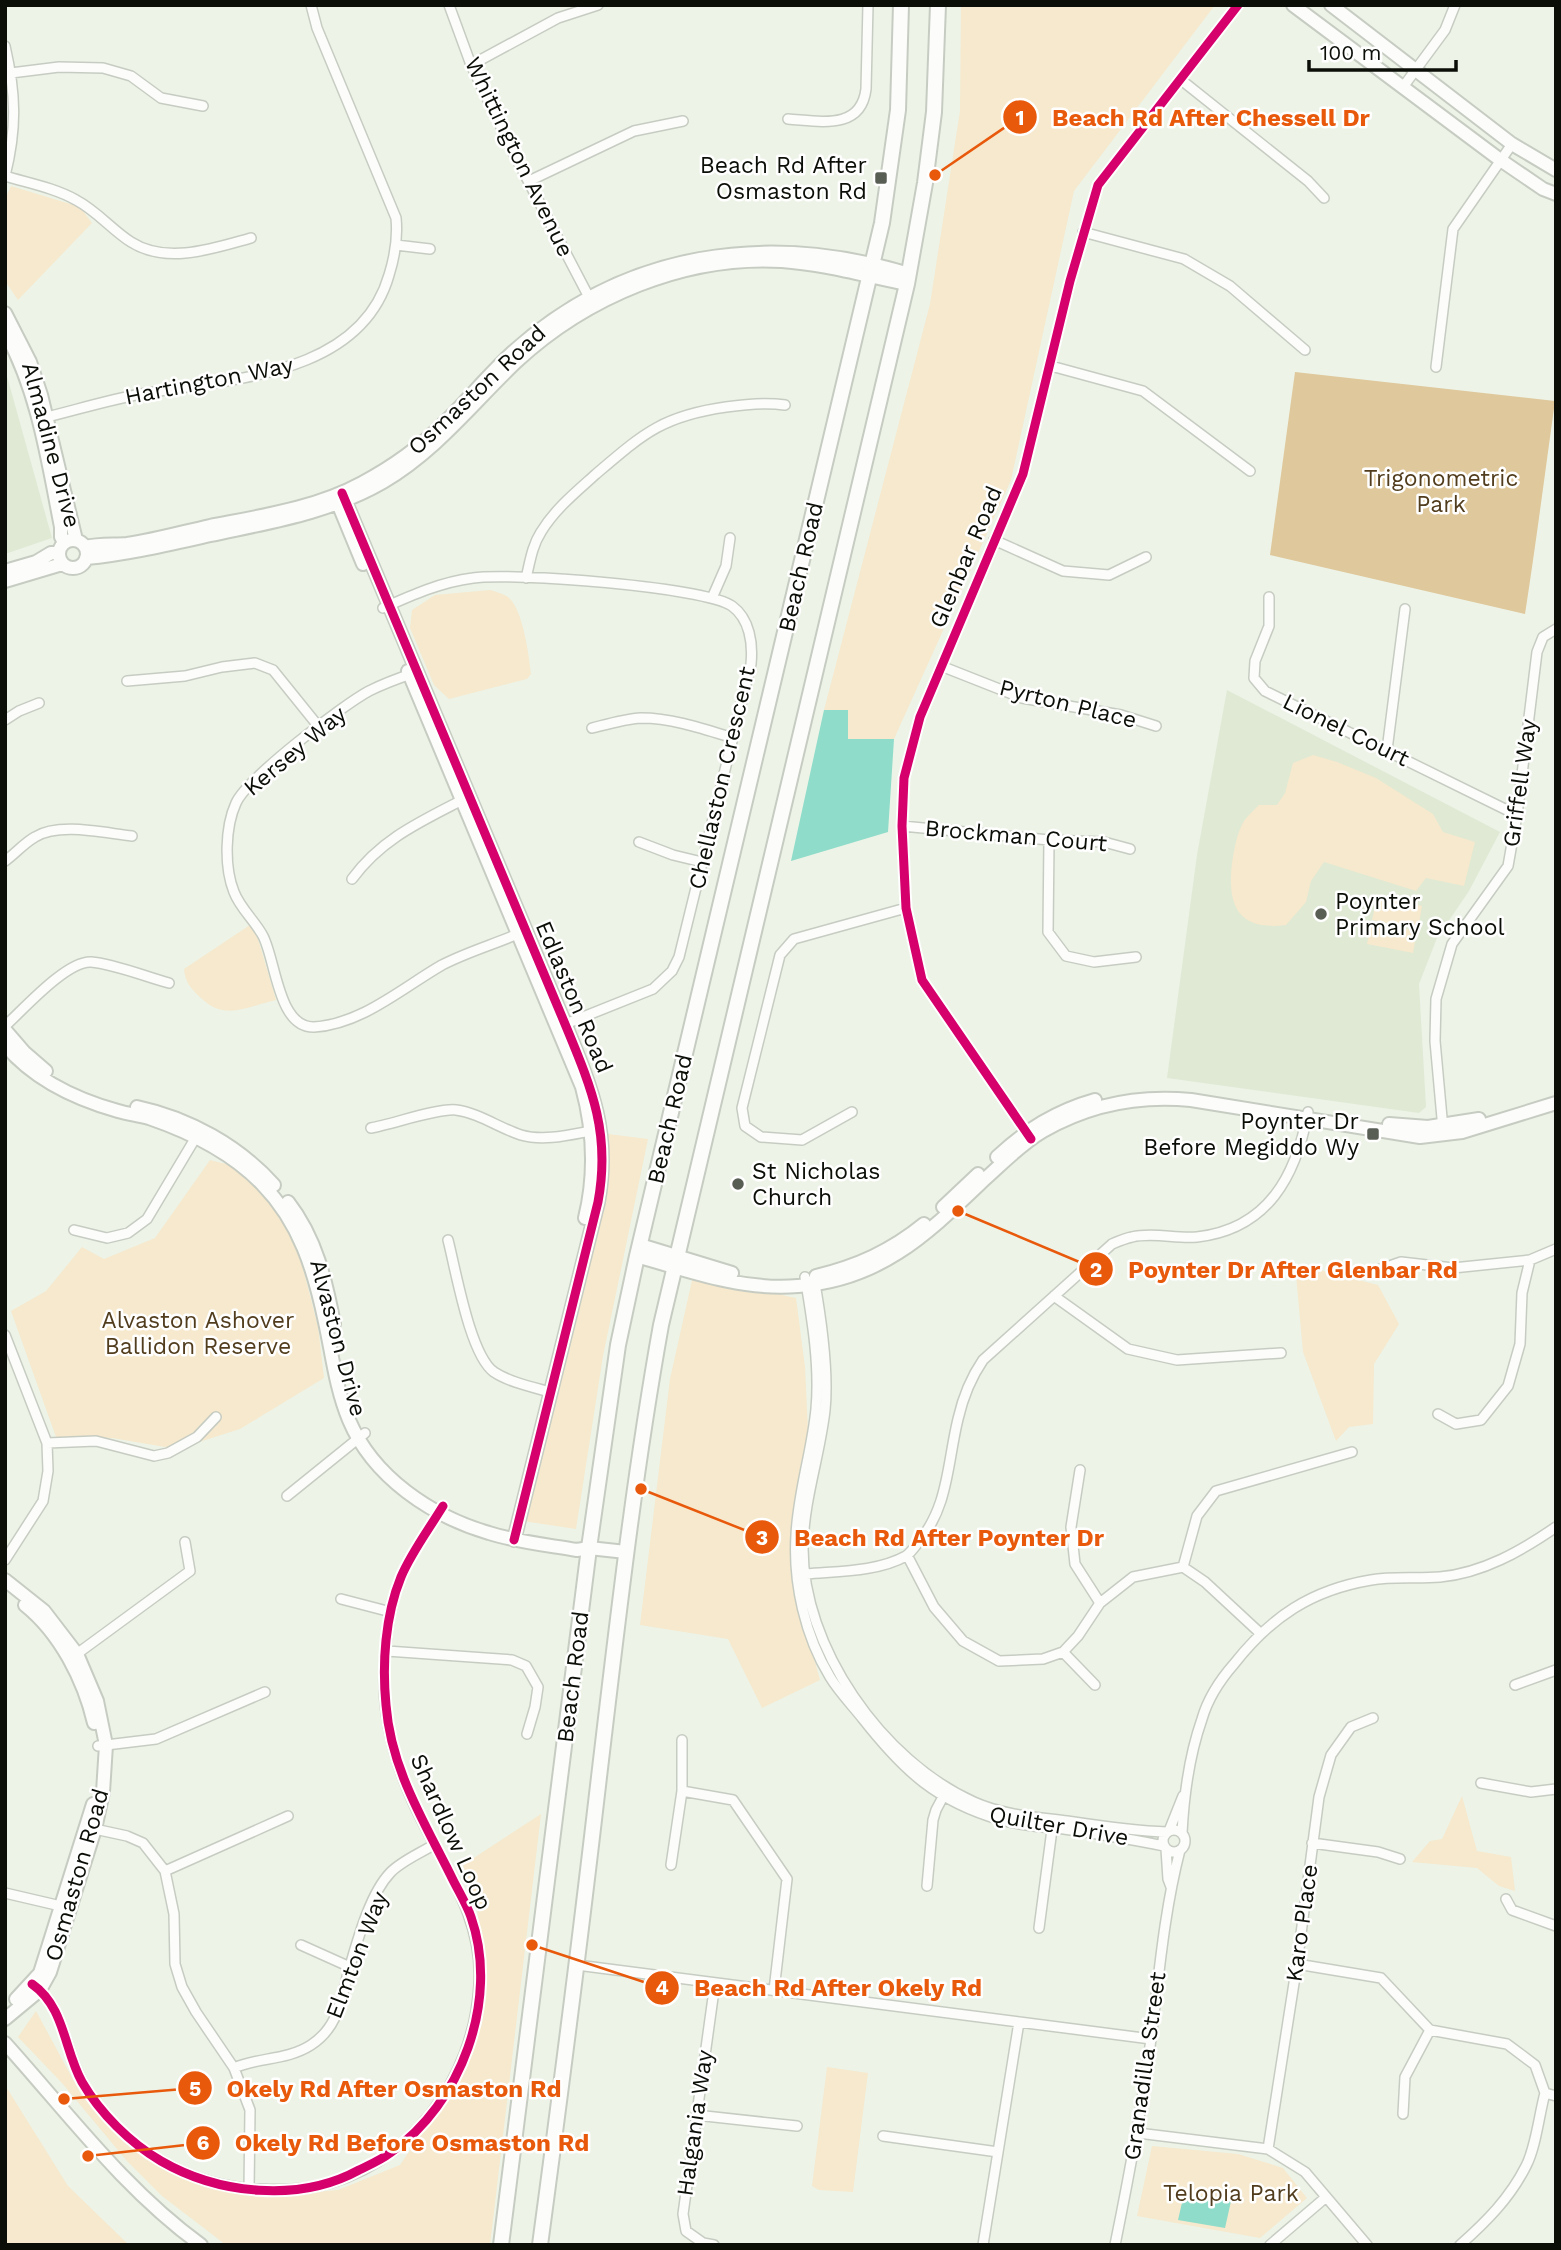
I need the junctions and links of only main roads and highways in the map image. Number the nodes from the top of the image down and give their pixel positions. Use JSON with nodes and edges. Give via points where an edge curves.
{"nodes":[{"id":1,"x":901,"y":5,"type":"edge"},
{"id":2,"x":938,"y":5,"type":"edge"},
{"id":3,"x":501,"y":2245,"type":"edge"},
{"id":4,"x":540,"y":2245,"type":"edge"}],
"edges":[{"from":1,"to":3,"type":"main road","name":"Beach Road","via":[[898,110],[882,223],[618,1345]]},
{"from":2,"to":4,"type":"main road","name":"Beach Road","via":[[934,111],[908,279],[648,1396]]}]}
